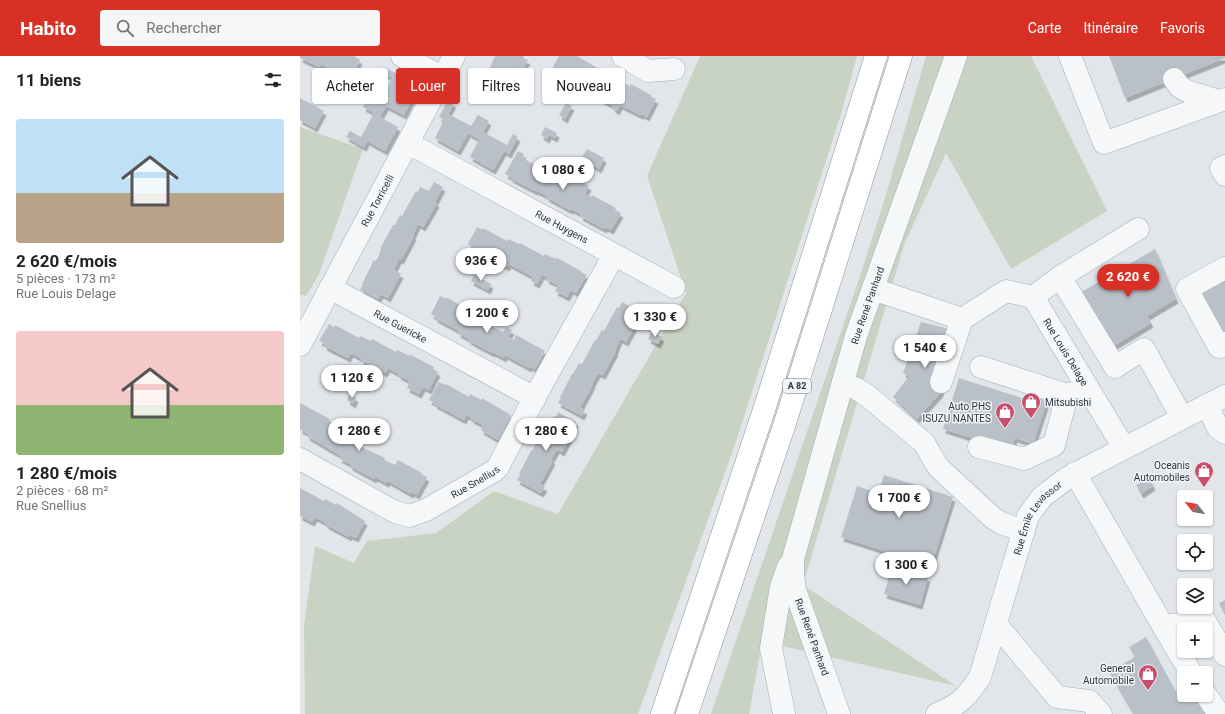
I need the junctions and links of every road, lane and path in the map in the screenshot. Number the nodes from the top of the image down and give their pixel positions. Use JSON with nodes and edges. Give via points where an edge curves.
{"nodes":[{"id":1,"x":402,"y":56,"type":"edge"},
{"id":2,"x":454,"y":56,"type":"edge"},
{"id":3,"x":623,"y":56,"type":"edge"},
{"id":4,"x":876,"y":56,"type":"edge"},
{"id":5,"x":901,"y":56,"type":"edge"},
{"id":6,"x":956,"y":56,"type":"edge"},
{"id":7,"x":1070,"y":56,"type":"edge"},
{"id":8,"x":424,"y":68,"type":"edge"},
{"id":9,"x":447,"y":68,"type":"edge"},
{"id":10,"x":674,"y":69,"type":"dead end"},
{"id":11,"x":1174,"y":79,"type":"dead end"},
{"id":12,"x":1222,"y":100,"type":"edge"},
{"id":13,"x":428,"y":104,"type":"edge"},
{"id":14,"x":408,"y":143,"type":"junction"},
{"id":15,"x":1225,"y":166,"type":"edge"},
{"id":16,"x":1225,"y":175,"type":"edge"},
{"id":17,"x":1138,"y":229,"type":"dead end"},
{"id":18,"x":614,"y":255,"type":"junction"},
{"id":19,"x":1225,"y":268,"type":"edge"},
{"id":20,"x":1060,"y":278,"type":"junction"},
{"id":21,"x":674,"y":287,"type":"dead end"},
{"id":22,"x":330,"y":288,"type":"junction"},
{"id":23,"x":873,"y":289,"type":"junction"},
{"id":24,"x":1033,"y":297,"type":"junction"},
{"id":25,"x":962,"y":319,"type":"junction"},
{"id":26,"x":1225,"y":343,"type":"edge"},
{"id":27,"x":300,"y":345,"type":"edge"},
{"id":28,"x":981,"y":367,"type":"dead end"},
{"id":29,"x":941,"y":382,"type":"dead end"},
{"id":30,"x":843,"y":383,"type":"junction"},
{"id":31,"x":1088,"y":388,"type":"junction"},
{"id":32,"x":1067,"y":395,"type":"junction"},
{"id":33,"x":535,"y":398,"type":"junction"},
{"id":34,"x":1216,"y":401,"type":"edge"},
{"id":35,"x":1182,"y":418,"type":"junction"},
{"id":36,"x":1225,"y":432,"type":"edge"},
{"id":37,"x":979,"y":447,"type":"dead end"},
{"id":38,"x":1124,"y":448,"type":"junction"},
{"id":39,"x":300,"y":459,"type":"edge"},
{"id":40,"x":1075,"y":474,"type":"junction"},
{"id":41,"x":1024,"y":532,"type":"junction"},
{"id":42,"x":793,"y":559,"type":"junction"},
{"id":43,"x":996,"y":624,"type":"junction"},
{"id":44,"x":1163,"y":626,"type":"junction"},
{"id":45,"x":1225,"y":655,"type":"edge"},
{"id":46,"x":1187,"y":666,"type":"edge"},
{"id":47,"x":1211,"y":702,"type":"edge"},
{"id":48,"x":662,"y":714,"type":"edge"},
{"id":49,"x":687,"y":714,"type":"edge"},
{"id":50,"x":784,"y":714,"type":"edge"},
{"id":51,"x":840,"y":714,"type":"edge"},
{"id":52,"x":937,"y":714,"type":"edge"},
{"id":53,"x":1100,"y":714,"type":"edge"},
{"id":54,"x":1219,"y":714,"type":"edge"}],
"edges":[{"from":1,"to":8,"type":"street"},
{"from":2,"to":9,"type":"street","name":"Rue Torricelli"},
{"from":3,"to":10,"type":"street","via":[[648,71]]},
{"from":4,"to":48,"type":"highway","number":"A 82","via":[[763,413]]},
{"from":5,"to":49,"type":"highway","number":"A 82","via":[[782,434]]},
{"from":6,"to":23,"type":"street","name":"Rue René Panhard"},
{"from":7,"to":12,"type":"street","via":[[1104,143]]},
{"from":11,"to":12,"type":"street","via":[[1187,91]]},
{"from":13,"to":14,"type":"street","name":"Rue Torricelli"},
{"from":14,"to":18,"type":"street","name":"Rue Huygens"},
{"from":14,"to":22,"type":"street","name":"Rue Torricelli"},
{"from":15,"to":16,"type":"street","via":[[1221,168]]},
{"from":17,"to":20,"type":"street"},
{"from":18,"to":21,"type":"street","name":"Rue Huygens"},
{"from":18,"to":33,"type":"street","name":"Rue Snellius"},
{"from":19,"to":26,"type":"street","via":[[1187,289],[1218,346]]},
{"from":20,"to":24,"type":"street"},
{"from":20,"to":35,"type":"street","via":[[1115,367],[1144,349]]},
{"from":22,"to":27,"type":"street","name":"Rue Torricelli"},
{"from":22,"to":33,"type":"street","name":"Rue Guericke"},
{"from":23,"to":25,"type":"street"},
{"from":23,"to":30,"type":"street","name":"Rue René Panhard"},
{"from":24,"to":25,"type":"street","via":[[1006,291]]},
{"from":24,"to":31,"type":"street","name":"Rue Louis Delage"},
{"from":25,"to":29,"type":"street"},
{"from":28,"to":32,"type":"street"},
{"from":30,"to":41,"type":"street","via":[[868,397],[924,443],[938,467],[993,518],[1001,524]]},
{"from":30,"to":42,"type":"street","name":"Rue René Panhard"},
{"from":31,"to":32,"type":"street"},
{"from":31,"to":38,"type":"street","name":"Rue Louis Delage"},
{"from":32,"to":37,"type":"street","via":[[1054,445],[1024,459]]},
{"from":33,"to":39,"type":"street","name":"Rue Snellius","via":[[494,471],[426,510],[410,516],[395,512]]},
{"from":34,"to":35,"type":"street","name":"Rue Émile Levassor"},
{"from":34,"to":36,"type":"street","via":[[1218,428]]},
{"from":35,"to":38,"type":"street","name":"Rue Émile Levassor"},
{"from":38,"to":40,"type":"street","name":"Rue Émile Levassor"},
{"from":40,"to":41,"type":"street","name":"Rue Émile Levassor","via":[[1042,497],[1028,516]]},
{"from":40,"to":44,"type":"street"},
{"from":41,"to":43,"type":"street","name":"Rue Émile Levassor"},
{"from":42,"to":50,"type":"street","name":"Rue René Panhard","via":[[782,587],[772,648]]},
{"from":42,"to":51,"type":"street","name":"Rue René Panhard","via":[[795,590]]},
{"from":43,"to":52,"type":"street","name":"Rue Émile Levassor","via":[[980,677],[969,694],[952,708]]},
{"from":43,"to":53,"type":"street","via":[[1057,697],[1089,701]]},
{"from":44,"to":45,"type":"street","via":[[1205,621]]},
{"from":44,"to":46,"type":"street"},
{"from":47,"to":54,"type":"street"}]}
